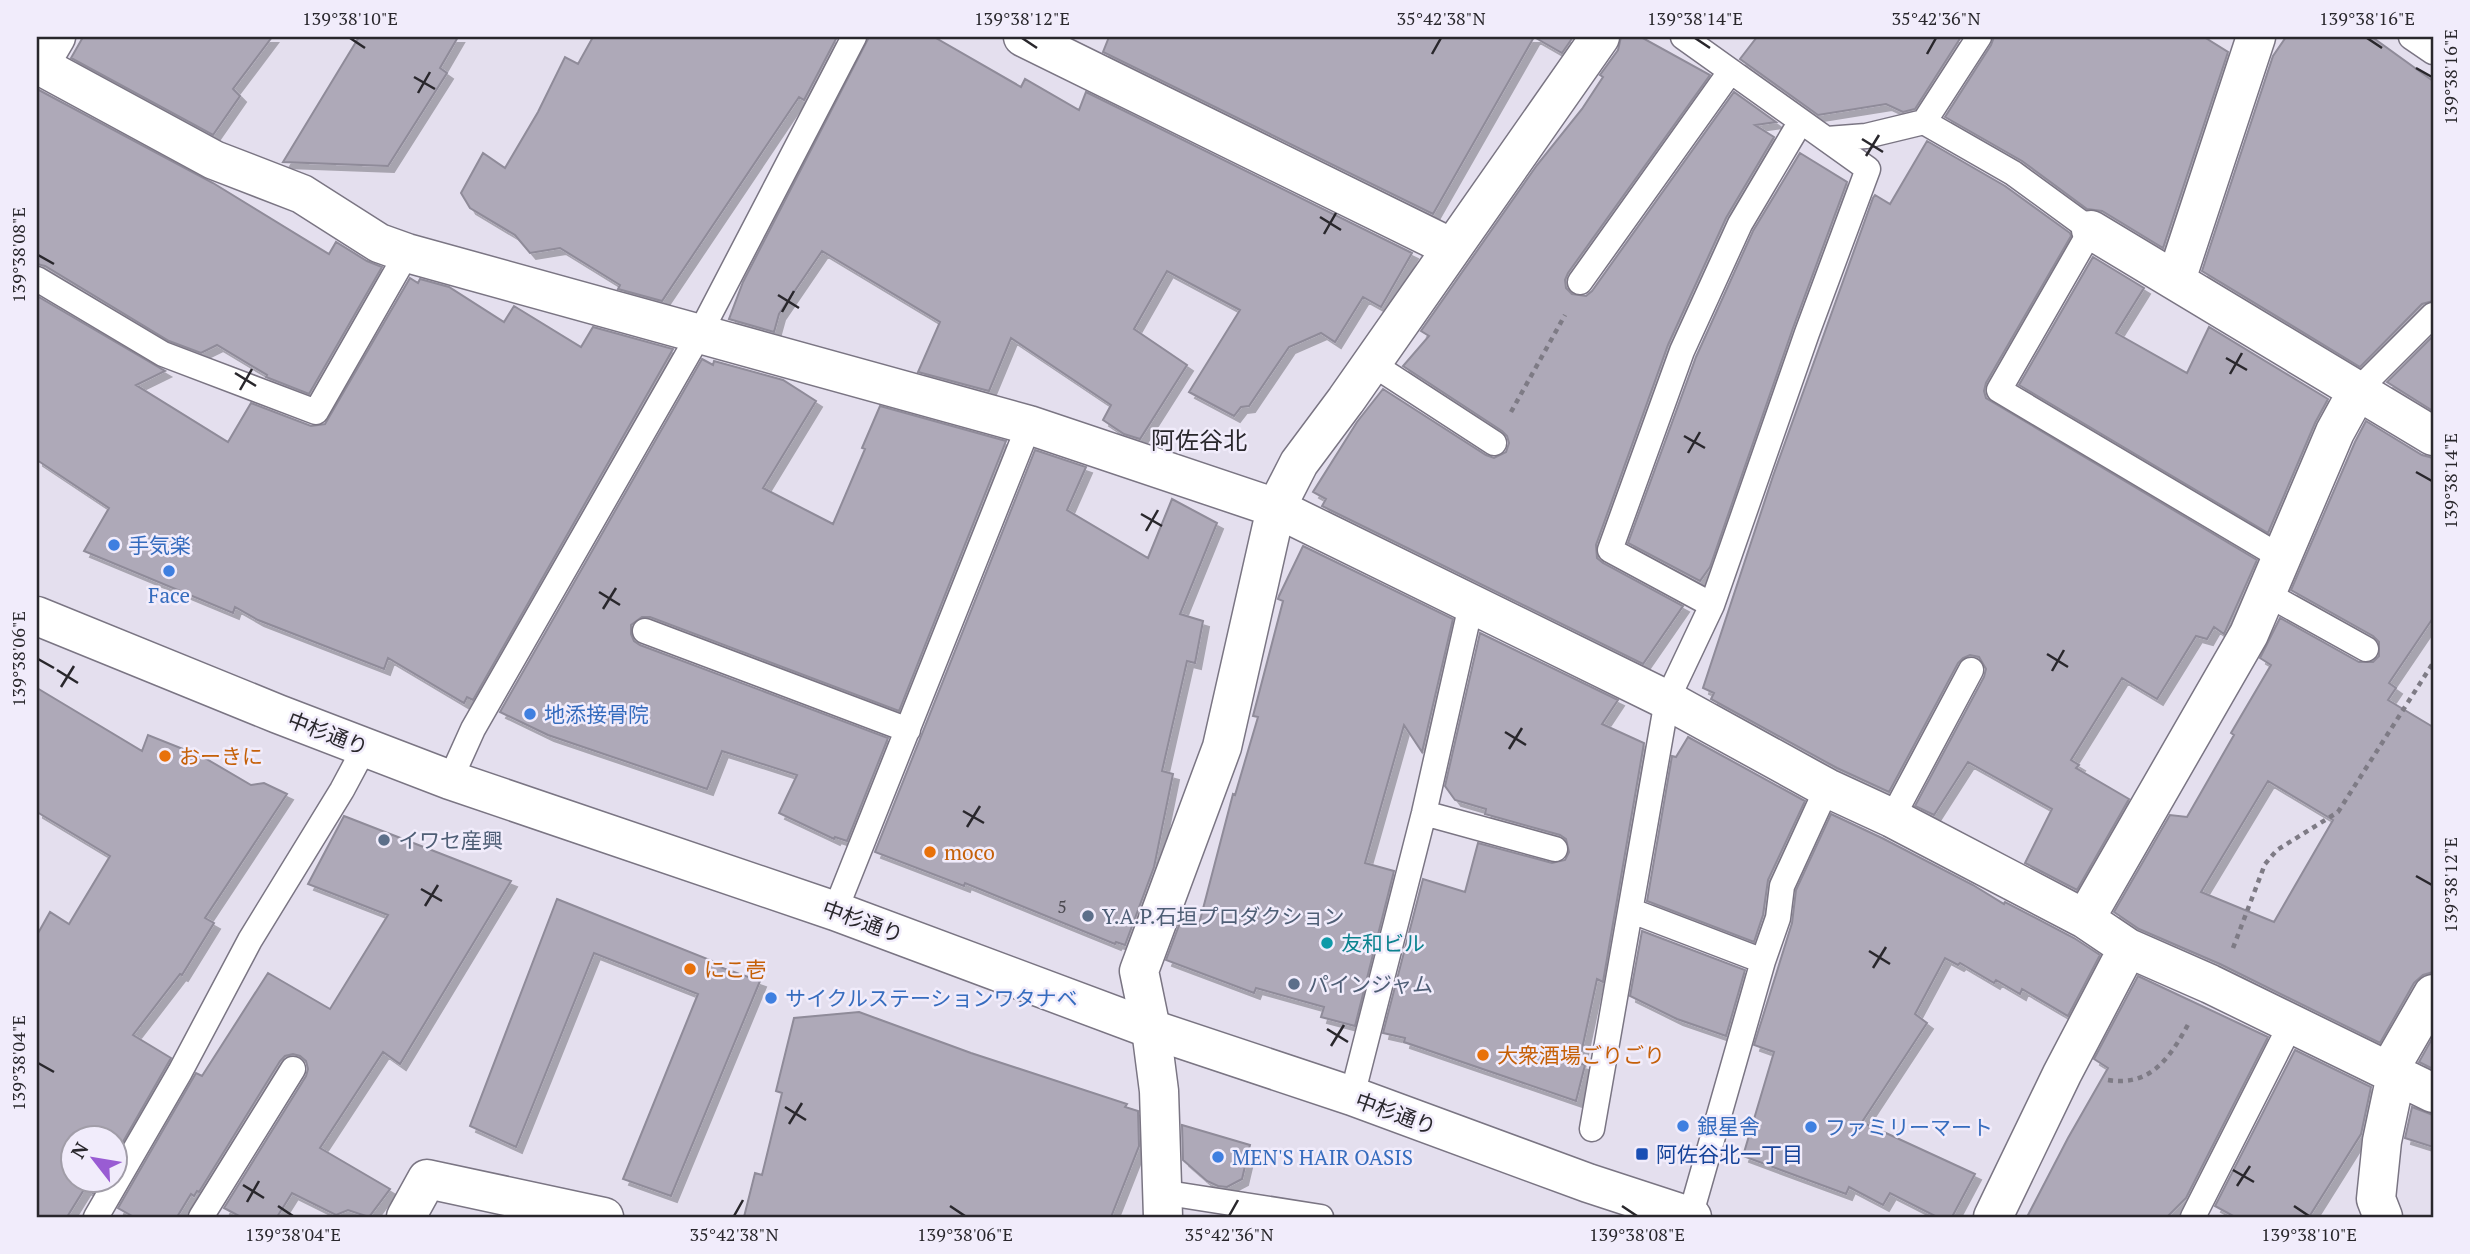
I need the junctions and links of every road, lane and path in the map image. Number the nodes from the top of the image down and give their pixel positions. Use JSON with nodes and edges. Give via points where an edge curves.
{"nodes":[{"id":1,"x":854,"y":37,"type":"edge"},
{"id":2,"x":1023,"y":37,"type":"edge"},
{"id":3,"x":1600,"y":37,"type":"edge"},
{"id":4,"x":1683,"y":37,"type":"edge"},
{"id":5,"x":1979,"y":37,"type":"edge"},
{"id":6,"x":2256,"y":37,"type":"edge"},
{"id":7,"x":2411,"y":37,"type":"edge"},
{"id":8,"x":2433,"y":52,"type":"edge"},
{"id":9,"x":44,"y":56,"type":"edge"},
{"id":10,"x":1730,"y":72,"type":"junction"},
{"id":11,"x":1801,"y":121,"type":"junction"},
{"id":12,"x":1924,"y":122,"type":"junction"},
{"id":13,"x":1827,"y":139,"type":"junction"},
{"id":14,"x":2091,"y":230,"type":"junction"},
{"id":15,"x":1452,"y":248,"type":"junction"},
{"id":16,"x":407,"y":253,"type":"junction"},
{"id":17,"x":37,"y":279,"type":"edge"},
{"id":18,"x":2176,"y":280,"type":"junction"},
{"id":19,"x":1580,"y":282,"type":"joint"},
{"id":20,"x":2433,"y":315,"type":"edge"},
{"id":21,"x":700,"y":333,"type":"junction"},
{"id":22,"x":1371,"y":363,"type":"junction"},
{"id":23,"x":2358,"y":390,"type":"junction"},
{"id":24,"x":1029,"y":425,"type":"junction"},
{"id":25,"x":2433,"y":436,"type":"edge"},
{"id":26,"x":1494,"y":443,"type":"joint"},
{"id":27,"x":1276,"y":508,"type":"junction"},
{"id":28,"x":2282,"y":558,"type":"junction"},
{"id":29,"x":2267,"y":594,"type":"junction"},
{"id":30,"x":1472,"y":605,"type":"junction"},
{"id":31,"x":1712,"y":605,"type":"junction"},
{"id":32,"x":37,"y":616,"type":"edge"},
{"id":33,"x":645,"y":631,"type":"dead end"},
{"id":34,"x":2366,"y":649,"type":"dead end"},
{"id":35,"x":2433,"y":663,"type":"edge"},
{"id":36,"x":1971,"y":670,"type":"dead end"},
{"id":37,"x":1667,"y":700,"type":"junction"},
{"id":38,"x":908,"y":730,"type":"junction"},
{"id":39,"x":365,"y":747,"type":"junction"},
{"id":40,"x":450,"y":780,"type":"junction"},
{"id":41,"x":1828,"y":788,"type":"junction"},
{"id":42,"x":1424,"y":813,"type":"junction"},
{"id":43,"x":1892,"y":818,"type":"junction"},
{"id":44,"x":1555,"y":849,"type":"dead end"},
{"id":45,"x":835,"y":911,"type":"junction"},
{"id":46,"x":1632,"y":911,"type":"junction"},
{"id":47,"x":2085,"y":919,"type":"junction"},
{"id":48,"x":2128,"y":948,"type":"junction"},
{"id":49,"x":1763,"y":961,"type":"junction"},
{"id":50,"x":2210,"y":984,"type":"junction"},
{"id":51,"x":2433,"y":994,"type":"edge"},
{"id":52,"x":2291,"y":1024,"type":"junction"},
{"id":53,"x":1151,"y":1030,"type":"junction"},
{"id":54,"x":293,"y":1069,"type":"dead end"},
{"id":55,"x":2062,"y":1074,"type":"junction"},
{"id":56,"x":2392,"y":1074,"type":"junction"},
{"id":57,"x":2433,"y":1093,"type":"edge"},
{"id":58,"x":1352,"y":1096,"type":"junction"},
{"id":59,"x":1592,"y":1129,"type":"dead end"},
{"id":60,"x":1162,"y":1205,"type":"edge"},
{"id":61,"x":96,"y":1217,"type":"edge"},
{"id":62,"x":201,"y":1217,"type":"edge"},
{"id":63,"x":406,"y":1217,"type":"edge"},
{"id":64,"x":604,"y":1217,"type":"edge"},
{"id":65,"x":1321,"y":1217,"type":"edge"},
{"id":66,"x":1691,"y":1217,"type":"edge"},
{"id":67,"x":1993,"y":1217,"type":"edge"},
{"id":68,"x":2193,"y":1217,"type":"edge"},
{"id":69,"x":2383,"y":1217,"type":"edge"}],
"edges":[{"from":1,"to":21,"type":"lane"},
{"from":2,"to":15,"type":"street"},
{"from":3,"to":15,"type":"street"},
{"from":4,"to":10,"type":"lane"},
{"from":5,"to":12,"type":"lane"},
{"from":6,"to":18,"type":"street"},
{"from":7,"to":8,"type":"lane"},
{"from":9,"to":16,"type":"street","via":[[214,160],[302,194],[379,243]]},
{"from":10,"to":11,"type":"lane"},
{"from":10,"to":19,"type":"lane"},
{"from":11,"to":13,"type":"lane"},
{"from":11,"to":31,"type":"lane","via":[[1740,225],[1682,351],[1610,550]]},
{"from":12,"to":13,"type":"lane","via":[[1866,136]]},
{"from":12,"to":14,"type":"lane","via":[[2012,173]]},
{"from":13,"to":31,"type":"lane","via":[[1868,169]]},
{"from":14,"to":18,"type":"street"},
{"from":14,"to":28,"type":"lane","via":[[1999,390]]},
{"from":15,"to":22,"type":"street"},
{"from":16,"to":17,"type":"lane","via":[[316,412],[163,354]]},
{"from":16,"to":21,"type":"street"},
{"from":18,"to":23,"type":"street"},
{"from":19,"to":26,"type":"path"},
{"from":20,"to":23,"type":"lane"},
{"from":21,"to":24,"type":"street"},
{"from":21,"to":40,"type":"lane","via":[[473,729]]},
{"from":22,"to":26,"type":"lane"},
{"from":22,"to":27,"type":"street","via":[[1299,463]]},
{"from":23,"to":25,"type":"street"},
{"from":23,"to":28,"type":"street","via":[[2335,432]]},
{"from":24,"to":27,"type":"street"},
{"from":24,"to":38,"type":"lane"},
{"from":27,"to":30,"type":"street"},
{"from":27,"to":53,"type":"street","via":[[1222,747],[1139,971]]},
{"from":28,"to":29,"type":"street"},
{"from":29,"to":34,"type":"lane"},
{"from":29,"to":47,"type":"street","via":[[2249,634]]},
{"from":30,"to":37,"type":"street"},
{"from":30,"to":42,"type":"lane"},
{"from":31,"to":37,"type":"lane"},
{"from":32,"to":39,"type":"street","name":"中杉通り"},
{"from":33,"to":38,"type":"lane"},
{"from":35,"to":50,"type":"path","via":[[2338,811],[2277,850],[2265,864],[2226,964]]},
{"from":36,"to":43,"type":"lane"},
{"from":37,"to":41,"type":"street"},
{"from":37,"to":46,"type":"lane"},
{"from":38,"to":45,"type":"lane"},
{"from":39,"to":40,"type":"street","name":"中杉通り"},
{"from":39,"to":61,"type":"lane","via":[[250,940]]},
{"from":40,"to":45,"type":"street","name":"中杉通り"},
{"from":41,"to":43,"type":"street"},
{"from":41,"to":49,"type":"lane","via":[[1782,886],[1778,918]]},
{"from":42,"to":44,"type":"lane"},
{"from":42,"to":58,"type":"lane"},
{"from":43,"to":47,"type":"street"},
{"from":45,"to":53,"type":"street","name":"中杉通り"},
{"from":46,"to":49,"type":"lane"},
{"from":46,"to":59,"type":"lane"},
{"from":47,"to":48,"type":"street"},
{"from":48,"to":50,"type":"street"},
{"from":48,"to":55,"type":"street"},
{"from":49,"to":66,"type":"lane"},
{"from":50,"to":52,"type":"street"},
{"from":50,"to":55,"type":"path","via":[[2180,1040],[2156,1070],[2127,1083]]},
{"from":51,"to":56,"type":"street"},
{"from":52,"to":56,"type":"street"},
{"from":52,"to":68,"type":"lane"},
{"from":53,"to":58,"type":"street","name":"中杉通り"},
{"from":53,"to":60,"type":"street","via":[[1159,1091]]},
{"from":54,"to":62,"type":"lane"},
{"from":55,"to":67,"type":"street"},
{"from":56,"to":57,"type":"street"},
{"from":56,"to":69,"type":"street","via":[[2376,1199]]},
{"from":58,"to":66,"type":"street","name":"中杉通り"},
{"from":60,"to":65,"type":"lane"},
{"from":63,"to":64,"type":"street","via":[[426,1179]]}]}
